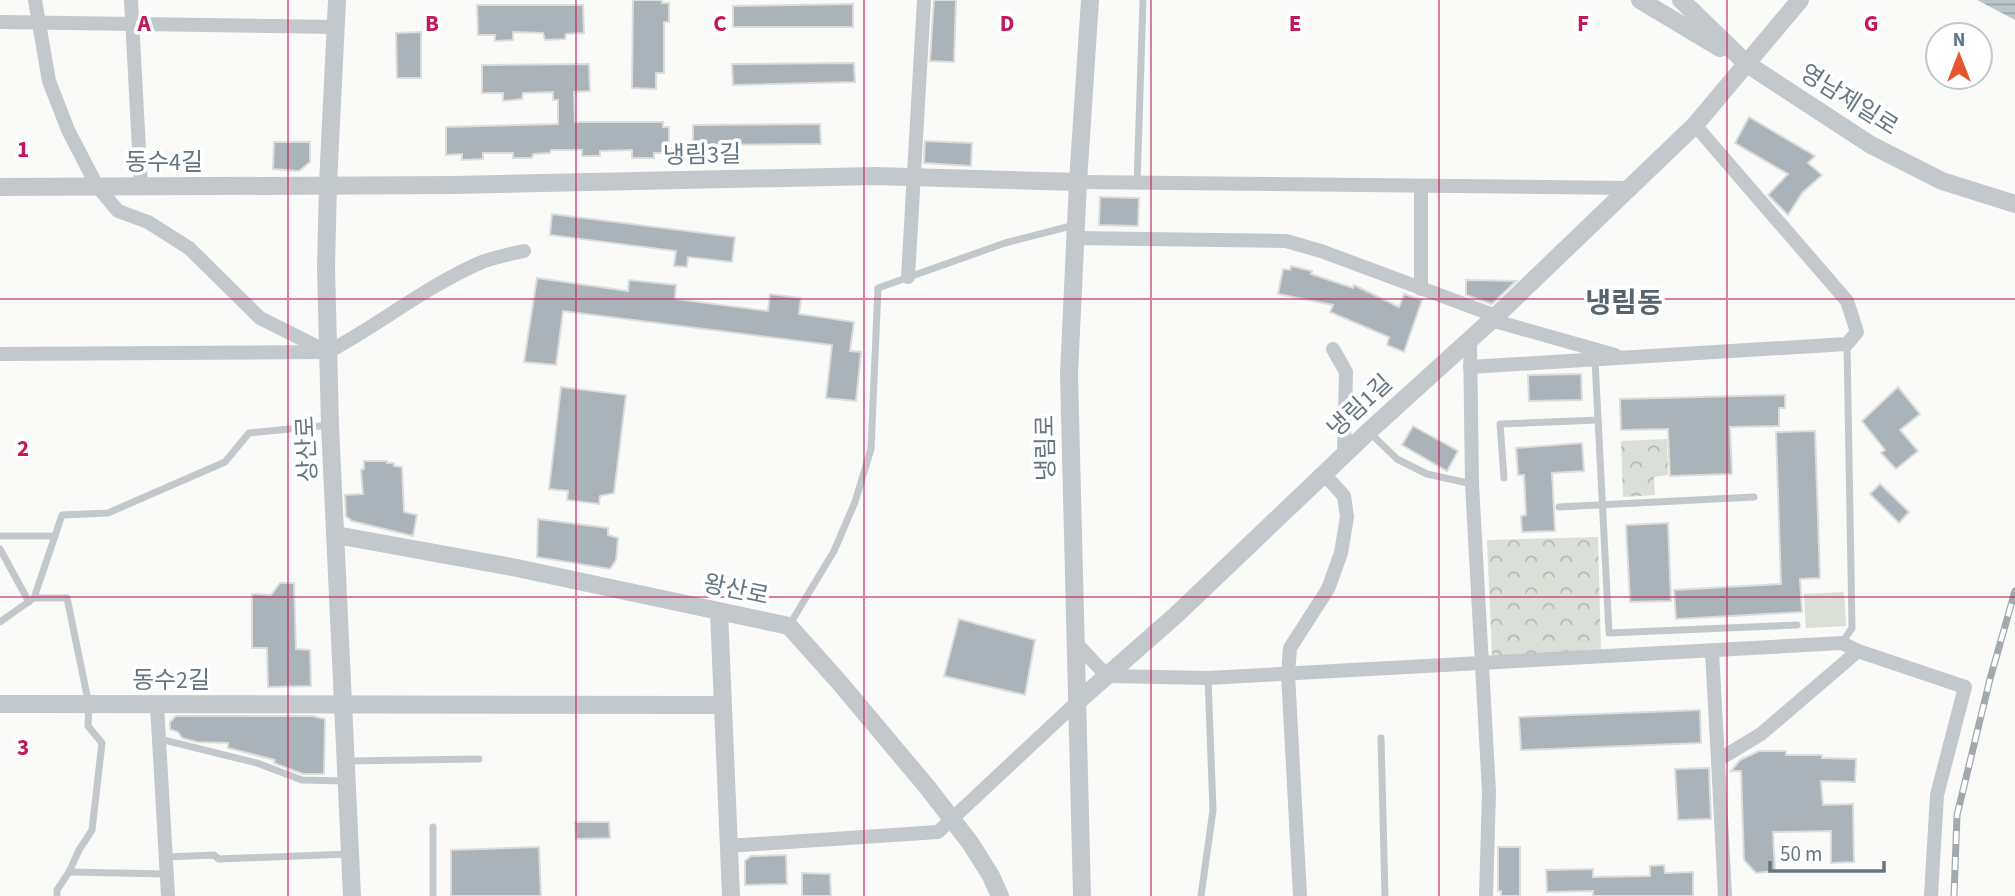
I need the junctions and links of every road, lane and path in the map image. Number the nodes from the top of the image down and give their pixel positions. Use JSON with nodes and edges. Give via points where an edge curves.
{"nodes":[{"id":1,"x":35,"y":0,"type":"edge"},
{"id":2,"x":131,"y":0,"type":"edge"},
{"id":3,"x":337,"y":0,"type":"edge"},
{"id":4,"x":924,"y":0,"type":"edge"},
{"id":5,"x":1090,"y":0,"type":"edge"},
{"id":6,"x":1143,"y":0,"type":"edge"},
{"id":7,"x":1640,"y":0,"type":"edge"},
{"id":8,"x":1681,"y":0,"type":"edge"},
{"id":9,"x":1800,"y":0,"type":"edge"},
{"id":10,"x":0,"y":22,"type":"edge"},
{"id":11,"x":38,"y":23,"type":"junction"},
{"id":12,"x":132,"y":23,"type":"junction"},
{"id":13,"x":335,"y":27,"type":"junction"},
{"id":14,"x":1747,"y":64,"type":"junction"},
{"id":15,"x":1695,"y":125,"type":"junction"},
{"id":16,"x":914,"y":177,"type":"junction"},
{"id":17,"x":1077,"y":182,"type":"junction"},
{"id":18,"x":328,"y":184,"type":"junction"},
{"id":19,"x":1137,"y":185,"type":"junction"},
{"id":20,"x":97,"y":186,"type":"junction"},
{"id":21,"x":1421,"y":186,"type":"junction"},
{"id":22,"x":0,"y":187,"type":"edge"},
{"id":23,"x":141,"y":187,"type":"junction"},
{"id":24,"x":1630,"y":188,"type":"junction"},
{"id":25,"x":2015,"y":204,"type":"edge"},
{"id":26,"x":1075,"y":231,"type":"junction"},
{"id":27,"x":524,"y":251,"type":"dead end"},
{"id":28,"x":908,"y":277,"type":"junction"},
{"id":29,"x":1421,"y":289,"type":"junction"},
{"id":30,"x":1493,"y":318,"type":"junction"},
{"id":31,"x":1470,"y":340,"type":"junction"},
{"id":32,"x":1847,"y":344,"type":"junction"},
{"id":33,"x":1333,"y":349,"type":"dead end"},
{"id":34,"x":328,"y":352,"type":"junction"},
{"id":35,"x":0,"y":354,"type":"edge"},
{"id":36,"x":1623,"y":358,"type":"junction"},
{"id":37,"x":1595,"y":360,"type":"junction"},
{"id":38,"x":1470,"y":367,"type":"junction"},
{"id":39,"x":1598,"y":420,"type":"junction"},
{"id":40,"x":330,"y":425,"type":"junction"},
{"id":41,"x":1368,"y":432,"type":"junction"},
{"id":42,"x":1344,"y":455,"type":"junction"},
{"id":43,"x":1324,"y":474,"type":"junction"},
{"id":44,"x":1504,"y":478,"type":"dead end"},
{"id":45,"x":1472,"y":484,"type":"junction"},
{"id":46,"x":1754,"y":497,"type":"dead end"},
{"id":47,"x":1602,"y":504,"type":"junction"},
{"id":48,"x":1559,"y":507,"type":"dead end"},
{"id":49,"x":336,"y":535,"type":"junction"},
{"id":50,"x":0,"y":536,"type":"edge"},
{"id":51,"x":55,"y":536,"type":"junction"},
{"id":52,"x":0,"y":549,"type":"edge"},
{"id":53,"x":31,"y":600,"type":"junction"},
{"id":54,"x":719,"y":612,"type":"junction"},
{"id":55,"x":0,"y":622,"type":"edge"},
{"id":56,"x":1797,"y":625,"type":"dead end"},
{"id":57,"x":789,"y":626,"type":"junction"},
{"id":58,"x":1076,"y":643,"type":"junction"},
{"id":59,"x":1842,"y":643,"type":"junction"},
{"id":60,"x":1858,"y":651,"type":"junction"},
{"id":61,"x":1712,"y":652,"type":"junction"},
{"id":62,"x":1481,"y":664,"type":"junction"},
{"id":63,"x":1288,"y":674,"type":"junction"},
{"id":64,"x":1107,"y":676,"type":"junction"},
{"id":65,"x":1208,"y":678,"type":"junction"},
{"id":66,"x":1077,"y":702,"type":"junction"},
{"id":67,"x":343,"y":703,"type":"junction"},
{"id":68,"x":0,"y":704,"type":"edge"},
{"id":69,"x":89,"y":705,"type":"junction"},
{"id":70,"x":157,"y":705,"type":"junction"},
{"id":71,"x":722,"y":705,"type":"junction"},
{"id":72,"x":1381,"y":738,"type":"dead end"},
{"id":73,"x":160,"y":739,"type":"junction"},
{"id":74,"x":479,"y":759,"type":"dead end"},
{"id":75,"x":1718,"y":760,"type":"junction"},
{"id":76,"x":345,"y":761,"type":"junction"},
{"id":77,"x":346,"y":781,"type":"junction"},
{"id":78,"x":951,"y":818,"type":"junction"},
{"id":79,"x":433,"y":827,"type":"dead end"},
{"id":80,"x":728,"y":846,"type":"junction"},
{"id":81,"x":350,"y":854,"type":"junction"},
{"id":82,"x":166,"y":858,"type":"junction"},
{"id":83,"x":69,"y":872,"type":"junction"},
{"id":84,"x":167,"y":874,"type":"junction"},
{"id":85,"x":57,"y":896,"type":"edge"},
{"id":86,"x":168,"y":896,"type":"edge"},
{"id":87,"x":352,"y":896,"type":"edge"},
{"id":88,"x":433,"y":896,"type":"edge"},
{"id":89,"x":731,"y":896,"type":"edge"},
{"id":90,"x":1000,"y":896,"type":"edge"},
{"id":91,"x":1082,"y":896,"type":"edge"},
{"id":92,"x":1201,"y":896,"type":"edge"},
{"id":93,"x":1300,"y":896,"type":"edge"},
{"id":94,"x":1385,"y":896,"type":"edge"},
{"id":95,"x":1486,"y":896,"type":"edge"},
{"id":96,"x":1725,"y":896,"type":"edge"},
{"id":97,"x":1931,"y":896,"type":"edge"}],
"edges":[{"from":1,"to":11,"type":"street"},
{"from":2,"to":12,"type":"street"},
{"from":3,"to":13,"type":"street","name":"상산로"},
{"from":4,"to":16,"type":"street"},
{"from":5,"to":17,"type":"street","name":"냉림로"},
{"from":6,"to":19,"type":"lane"},
{"from":7,"to":14,"type":"street"},
{"from":8,"to":14,"type":"street","name":"영남제일로"},
{"from":9,"to":14,"type":"street","name":"냉림1길"},
{"from":10,"to":11,"type":"street"},
{"from":11,"to":12,"type":"street"},
{"from":11,"to":20,"type":"street","via":[[49,81]]},
{"from":12,"to":13,"type":"street"},
{"from":12,"to":23,"type":"street"},
{"from":13,"to":18,"type":"street","name":"상산로"},
{"from":14,"to":15,"type":"street","name":"냉림1길"},
{"from":14,"to":25,"type":"street","name":"영남제일로","via":[[1871,145],[1942,181]]},
{"from":15,"to":24,"type":"street","name":"냉림1길"},
{"from":15,"to":32,"type":"street","via":[[1847,302],[1857,332]]},
{"from":16,"to":17,"type":"street","name":"냉림3길"},
{"from":16,"to":18,"type":"street","name":"냉림3길"},
{"from":16,"to":28,"type":"street"},
{"from":17,"to":19,"type":"street"},
{"from":17,"to":26,"type":"street","name":"냉림로"},
{"from":18,"to":23,"type":"street","name":"동수4길"},
{"from":18,"to":34,"type":"street","name":"상산로"},
{"from":19,"to":21,"type":"street"},
{"from":20,"to":22,"type":"street","name":"동수4길"},
{"from":20,"to":23,"type":"street","name":"동수4길"},
{"from":20,"to":34,"type":"street","via":[[118,211],[148,222],[188,248],[260,318]]},
{"from":21,"to":24,"type":"street"},
{"from":21,"to":29,"type":"street"},
{"from":24,"to":30,"type":"street","name":"냉림1길"},
{"from":26,"to":28,"type":"lane","via":[[1005,243]]},
{"from":26,"to":29,"type":"street","via":[[1286,241]]},
{"from":26,"to":58,"type":"street","name":"냉림로","via":[[1069,374]]},
{"from":27,"to":34,"type":"street","via":[[484,261]]},
{"from":28,"to":57,"type":"lane","via":[[878,288],[871,449],[834,551]]},
{"from":29,"to":30,"type":"street"},
{"from":30,"to":31,"type":"street","name":"냉림1길"},
{"from":30,"to":36,"type":"street"},
{"from":31,"to":38,"type":"street"},
{"from":31,"to":41,"type":"street","name":"냉림1길"},
{"from":32,"to":36,"type":"street"},
{"from":32,"to":59,"type":"lane","via":[[1852,628]]},
{"from":33,"to":42,"type":"street","via":[[1346,372]]},
{"from":34,"to":35,"type":"street"},
{"from":34,"to":40,"type":"street","name":"상산로"},
{"from":36,"to":37,"type":"street"},
{"from":37,"to":38,"type":"street"},
{"from":37,"to":39,"type":"lane"},
{"from":38,"to":45,"type":"street"},
{"from":39,"to":44,"type":"lane","via":[[1500,424]]},
{"from":39,"to":47,"type":"lane"},
{"from":40,"to":49,"type":"street","name":"상산로"},
{"from":40,"to":51,"type":"lane","via":[[249,433],[225,462],[108,513],[62,515]]},
{"from":41,"to":42,"type":"street","name":"냉림1길"},
{"from":41,"to":45,"type":"lane","via":[[1396,459],[1427,474]]},
{"from":42,"to":43,"type":"street","name":"냉림1길"},
{"from":43,"to":63,"type":"street","via":[[1343,496],[1347,517],[1342,553],[1328,589],[1290,648]]},
{"from":43,"to":64,"type":"street","name":"냉림1길"},
{"from":45,"to":62,"type":"street"},
{"from":46,"to":47,"type":"lane"},
{"from":47,"to":48,"type":"lane"},
{"from":47,"to":56,"type":"lane","via":[[1609,633]]},
{"from":49,"to":54,"type":"street","name":"왕산로"},
{"from":49,"to":67,"type":"street","name":"상산로"},
{"from":50,"to":51,"type":"lane"},
{"from":51,"to":53,"type":"lane"},
{"from":52,"to":53,"type":"lane"},
{"from":53,"to":55,"type":"lane"},
{"from":53,"to":69,"type":"lane","via":[[67,598]]},
{"from":54,"to":57,"type":"street","name":"왕산로"},
{"from":54,"to":71,"type":"street"},
{"from":57,"to":78,"type":"street","name":"왕산로"},
{"from":58,"to":64,"type":"street"},
{"from":58,"to":66,"type":"street","name":"냉림로"},
{"from":59,"to":60,"type":"street"},
{"from":59,"to":61,"type":"street"},
{"from":60,"to":75,"type":"street","via":[[1761,734]]},
{"from":60,"to":97,"type":"street","via":[[1965,687],[1937,795]]},
{"from":61,"to":62,"type":"street"},
{"from":61,"to":75,"type":"street"},
{"from":62,"to":63,"type":"street"},
{"from":62,"to":95,"type":"street","via":[[1489,792]]},
{"from":63,"to":65,"type":"street"},
{"from":63,"to":93,"type":"street"},
{"from":64,"to":65,"type":"street"},
{"from":64,"to":66,"type":"street","name":"냉림1길"},
{"from":65,"to":92,"type":"lane","via":[[1213,810]]},
{"from":66,"to":78,"type":"street","name":"냉림1길"},
{"from":66,"to":91,"type":"street","name":"냉림로"},
{"from":67,"to":70,"type":"street","name":"동수2길"},
{"from":67,"to":71,"type":"street","name":"동수2길"},
{"from":67,"to":76,"type":"street","name":"상산로"},
{"from":68,"to":69,"type":"street","name":"동수2길"},
{"from":69,"to":70,"type":"street","name":"동수2길"},
{"from":69,"to":83,"type":"lane","via":[[88,726],[102,743],[92,830]]},
{"from":70,"to":73,"type":"street"},
{"from":71,"to":80,"type":"street"},
{"from":72,"to":94,"type":"lane"},
{"from":73,"to":77,"type":"lane","via":[[244,759],[302,780]]},
{"from":73,"to":82,"type":"street"},
{"from":74,"to":76,"type":"lane"},
{"from":75,"to":96,"type":"street"},
{"from":76,"to":77,"type":"street","name":"상산로"},
{"from":77,"to":81,"type":"street","name":"상산로"},
{"from":78,"to":80,"type":"street","name":"냉림1길","via":[[938,832]]},
{"from":78,"to":90,"type":"street","name":"왕산로"},
{"from":79,"to":88,"type":"lane"},
{"from":80,"to":89,"type":"street"},
{"from":81,"to":82,"type":"lane"},
{"from":81,"to":87,"type":"street","name":"상산로"},
{"from":82,"to":84,"type":"street"},
{"from":83,"to":84,"type":"lane"},
{"from":83,"to":85,"type":"lane"},
{"from":84,"to":86,"type":"street"}]}
